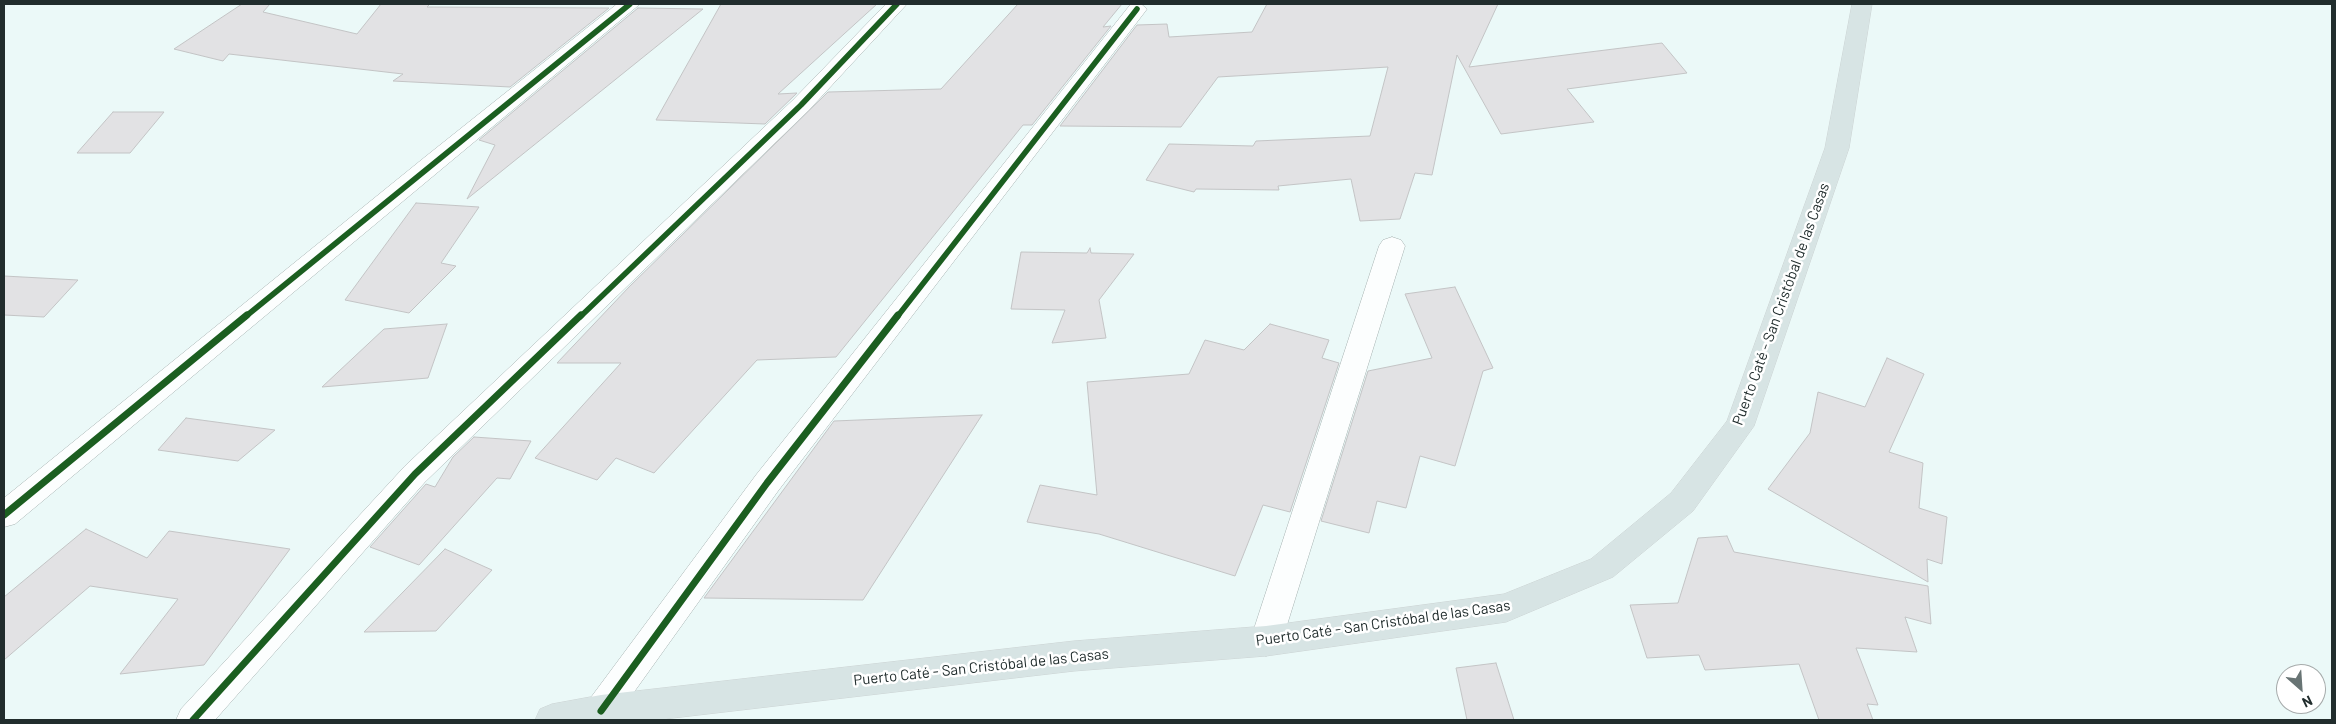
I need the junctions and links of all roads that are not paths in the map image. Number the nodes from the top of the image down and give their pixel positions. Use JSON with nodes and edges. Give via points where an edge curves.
{"nodes":[{"id":1,"x":630,"y":4,"type":"edge"},
{"id":2,"x":897,"y":4,"type":"edge"},
{"id":3,"x":1862,"y":4,"type":"edge"},
{"id":4,"x":1137,"y":9,"type":"dead end"},
{"id":5,"x":1392,"y":246,"type":"dead end"},
{"id":6,"x":4,"y":515,"type":"edge"},
{"id":7,"x":1266,"y":641,"type":"junction"},
{"id":8,"x":602,"y":711,"type":"junction"},
{"id":9,"x":193,"y":720,"type":"edge"},
{"id":10,"x":552,"y":720,"type":"edge"}],
"edges":[{"from":1,"to":6,"type":"street"},
{"from":2,"to":9,"type":"street","via":[[800,105],[415,474]]},
{"from":3,"to":7,"type":"main road","name":"Puerto Caté - San Cristóbal de las Casas","via":[[1837,148],[1740,426],[1682,502],[1602,568],[1506,608]]},
{"from":4,"to":8,"type":"street","via":[[767,483]]},
{"from":5,"to":7,"type":"street"},
{"from":7,"to":8,"type":"main road","name":"Puerto Caté - San Cristóbal de las Casas","via":[[1074,656]]},
{"from":8,"to":10,"type":"main road","name":"Puerto Caté - San Cristóbal de las Casas"}]}
